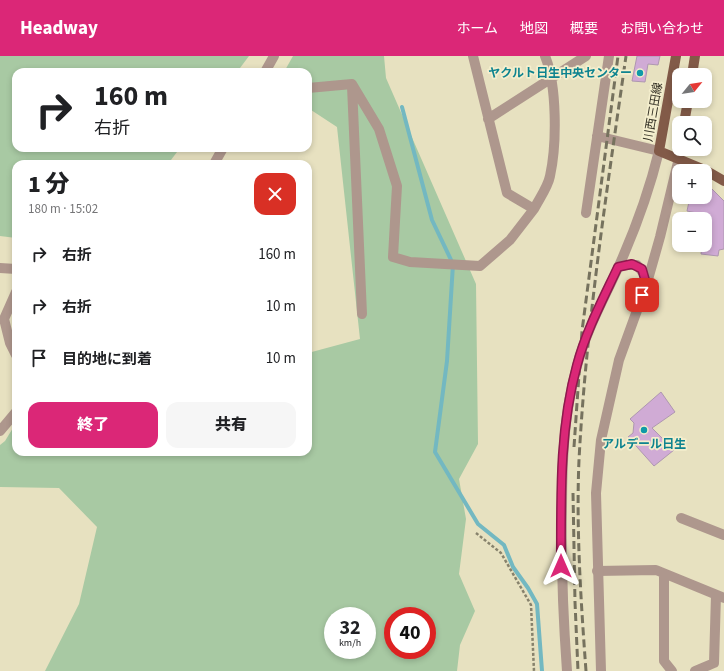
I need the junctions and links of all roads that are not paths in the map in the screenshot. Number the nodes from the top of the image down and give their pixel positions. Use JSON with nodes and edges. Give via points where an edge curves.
{"nodes":[{"id":1,"x":274,"y":56,"type":"edge"},
{"id":2,"x":473,"y":56,"type":"edge"},
{"id":3,"x":545,"y":56,"type":"edge"},
{"id":4,"x":586,"y":56,"type":"edge"},
{"id":5,"x":609,"y":56,"type":"edge"},
{"id":6,"x":676,"y":56,"type":"edge"},
{"id":7,"x":695,"y":56,"type":"edge"},
{"id":8,"x":267,"y":68,"type":"edge"},
{"id":9,"x":693,"y":68,"type":"edge"},
{"id":10,"x":552,"y":77,"type":"junction"},
{"id":11,"x":352,"y":84,"type":"junction"},
{"id":12,"x":312,"y":88,"type":"edge"},
{"id":13,"x":488,"y":119,"type":"junction"},
{"id":14,"x":597,"y":136,"type":"junction"},
{"id":15,"x":659,"y":151,"type":"junction"},
{"id":16,"x":672,"y":152,"type":"edge"},
{"id":17,"x":678,"y":156,"type":"edge"},
{"id":18,"x":684,"y":156,"type":"edge"},
{"id":19,"x":724,"y":181,"type":"edge"},
{"id":20,"x":534,"y":209,"type":"junction"},
{"id":21,"x":586,"y":213,"type":"dead end"},
{"id":22,"x":618,"y":267,"type":"junction"},
{"id":23,"x":0,"y":268,"type":"edge"},
{"id":24,"x":12,"y":269,"type":"edge"},
{"id":25,"x":646,"y":283,"type":"junction"},
{"id":26,"x":12,"y":301,"type":"edge"},
{"id":27,"x":362,"y":314,"type":"dead end"},
{"id":28,"x":12,"y":347,"type":"edge"},
{"id":29,"x":12,"y":417,"type":"edge"},
{"id":30,"x":0,"y":431,"type":"edge"},
{"id":31,"x":681,"y":518,"type":"dead end"},
{"id":32,"x":724,"y":535,"type":"edge"},
{"id":33,"x":597,"y":571,"type":"junction"},
{"id":34,"x":664,"y":574,"type":"junction"},
{"id":35,"x":720,"y":597,"type":"edge"},
{"id":36,"x":567,"y":671,"type":"edge"},
{"id":37,"x":601,"y":671,"type":"edge"},
{"id":38,"x":672,"y":671,"type":"edge"},
{"id":39,"x":695,"y":671,"type":"edge"}],
"edges":[{"from":1,"to":8,"type":"street"},
{"from":2,"to":13,"type":"street"},
{"from":3,"to":10,"type":"street"},
{"from":4,"to":10,"type":"street"},
{"from":5,"to":14,"type":"street"},
{"from":6,"to":15,"type":"main road","name":"川西三田線"},
{"from":7,"to":9,"type":"main road"},
{"from":10,"to":13,"type":"street"},
{"from":10,"to":20,"type":"street","via":[[554,136],[550,177]]},
{"from":11,"to":12,"type":"street"},
{"from":11,"to":20,"type":"street","via":[[379,129],[397,186],[393,257],[410,262],[480,266],[510,240]]},
{"from":11,"to":27,"type":"street"},
{"from":13,"to":20,"type":"street","via":[[507,193]]},
{"from":14,"to":15,"type":"street"},
{"from":14,"to":21,"type":"street"},
{"from":15,"to":16,"type":"main road","name":"川西三田線"},
{"from":15,"to":22,"type":"street","via":[[642,209]]},
{"from":17,"to":25,"type":"street","via":[[660,237]]},
{"from":18,"to":19,"type":"main road","name":"川西三田線"},
{"from":22,"to":25,"type":"street","via":[[626,264],[637,265],[644,274]]},
{"from":22,"to":36,"type":"street","via":[[585,338],[572,384],[565,430],[561,566]]},
{"from":23,"to":24,"type":"street"},
{"from":25,"to":33,"type":"street","via":[[619,360],[601,440],[596,494]]},
{"from":26,"to":28,"type":"street","via":[[4,319]]},
{"from":29,"to":30,"type":"street"},
{"from":31,"to":32,"type":"street"},
{"from":33,"to":34,"type":"street","via":[[656,570]]},
{"from":33,"to":37,"type":"street"},
{"from":34,"to":35,"type":"street"},
{"from":34,"to":38,"type":"street","via":[[664,661]]},
{"from":35,"to":39,"type":"street","via":[[714,663]]}]}
